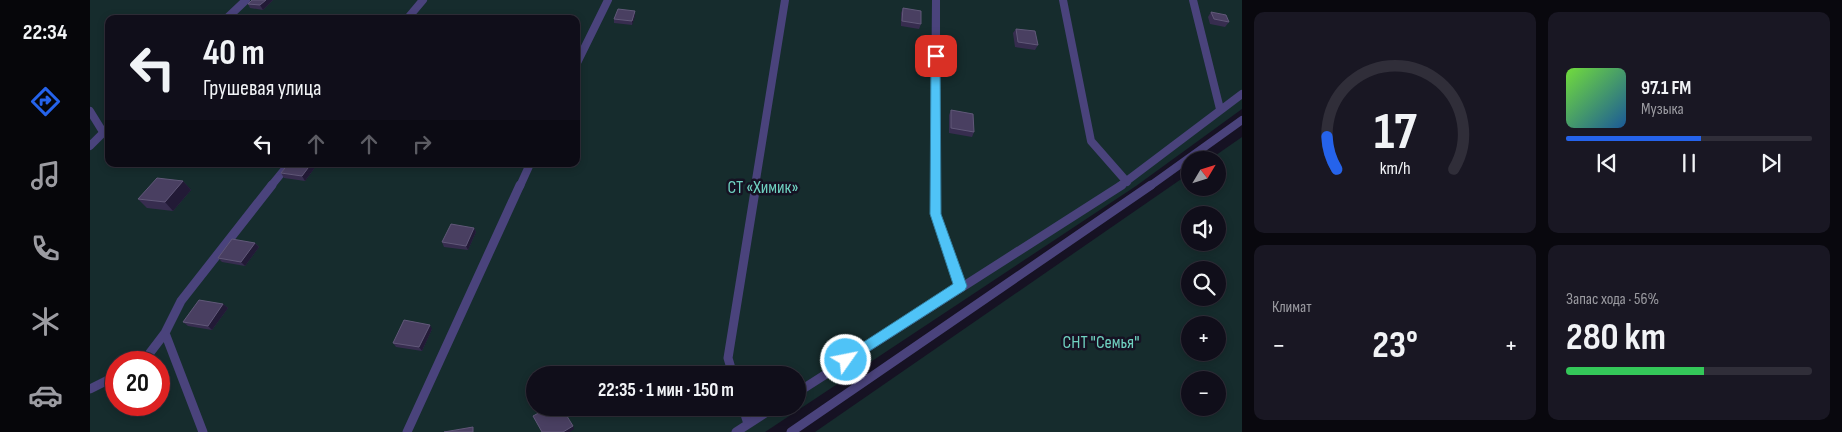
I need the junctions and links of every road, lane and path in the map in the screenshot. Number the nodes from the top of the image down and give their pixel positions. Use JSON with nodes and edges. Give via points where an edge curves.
{"nodes":[{"id":1,"x":246,"y":0,"type":"edge"},
{"id":2,"x":422,"y":0,"type":"edge"},
{"id":3,"x":608,"y":0,"type":"edge"},
{"id":4,"x":785,"y":0,"type":"edge"},
{"id":5,"x":936,"y":0,"type":"edge"},
{"id":6,"x":1063,"y":0,"type":"edge"},
{"id":7,"x":1193,"y":0,"type":"edge"},
{"id":8,"x":230,"y":15,"type":"edge"},
{"id":9,"x":410,"y":15,"type":"edge"},
{"id":10,"x":580,"y":57,"type":"edge"},
{"id":11,"x":1242,"y":94,"type":"edge"},
{"id":12,"x":1220,"y":109,"type":"junction"},
{"id":13,"x":90,"y":111,"type":"edge"},
{"id":14,"x":1242,"y":120,"type":"edge"},
{"id":15,"x":105,"y":128,"type":"edge"},
{"id":16,"x":105,"y":130,"type":"edge"},
{"id":17,"x":90,"y":146,"type":"edge"},
{"id":18,"x":287,"y":167,"type":"edge"},
{"id":19,"x":529,"y":167,"type":"edge"},
{"id":20,"x":1127,"y":182,"type":"junction"},
{"id":21,"x":960,"y":286,"type":"junction"},
{"id":22,"x":164,"y":333,"type":"junction"},
{"id":23,"x":151,"y":351,"type":"edge"},
{"id":24,"x":730,"y":366,"type":"edge"},
{"id":25,"x":105,"y":382,"type":"edge"},
{"id":26,"x":806,"y":387,"type":"edge"},
{"id":27,"x":90,"y":389,"type":"edge"},
{"id":28,"x":746,"y":416,"type":"edge"},
{"id":29,"x":760,"y":416,"type":"edge"},
{"id":30,"x":748,"y":424,"type":"junction"},
{"id":31,"x":203,"y":432,"type":"edge"},
{"id":32,"x":408,"y":432,"type":"edge"},
{"id":33,"x":736,"y":432,"type":"edge"},
{"id":34,"x":791,"y":432,"type":"edge"}],
"edges":[{"from":1,"to":8,"type":"lane"},
{"from":2,"to":9,"type":"lane"},
{"from":3,"to":10,"type":"lane"},
{"from":4,"to":24,"type":"lane","via":[[728,358]]},
{"from":5,"to":21,"type":"street","via":[[935,214]]},
{"from":6,"to":20,"type":"lane","via":[[1091,141]]},
{"from":7,"to":12,"type":"lane"},
{"from":11,"to":12,"type":"lane"},
{"from":12,"to":20,"type":"lane"},
{"from":13,"to":15,"type":"lane"},
{"from":14,"to":34,"type":"lane"},
{"from":16,"to":17,"type":"lane"},
{"from":18,"to":22,"type":"lane","via":[[181,301]]},
{"from":19,"to":32,"type":"lane"},
{"from":20,"to":21,"type":"lane"},
{"from":21,"to":26,"type":"lane"},
{"from":22,"to":23,"type":"lane"},
{"from":22,"to":31,"type":"lane"},
{"from":25,"to":27,"type":"lane"},
{"from":28,"to":30,"type":"lane"},
{"from":29,"to":30,"type":"lane"},
{"from":30,"to":33,"type":"lane"}]}
